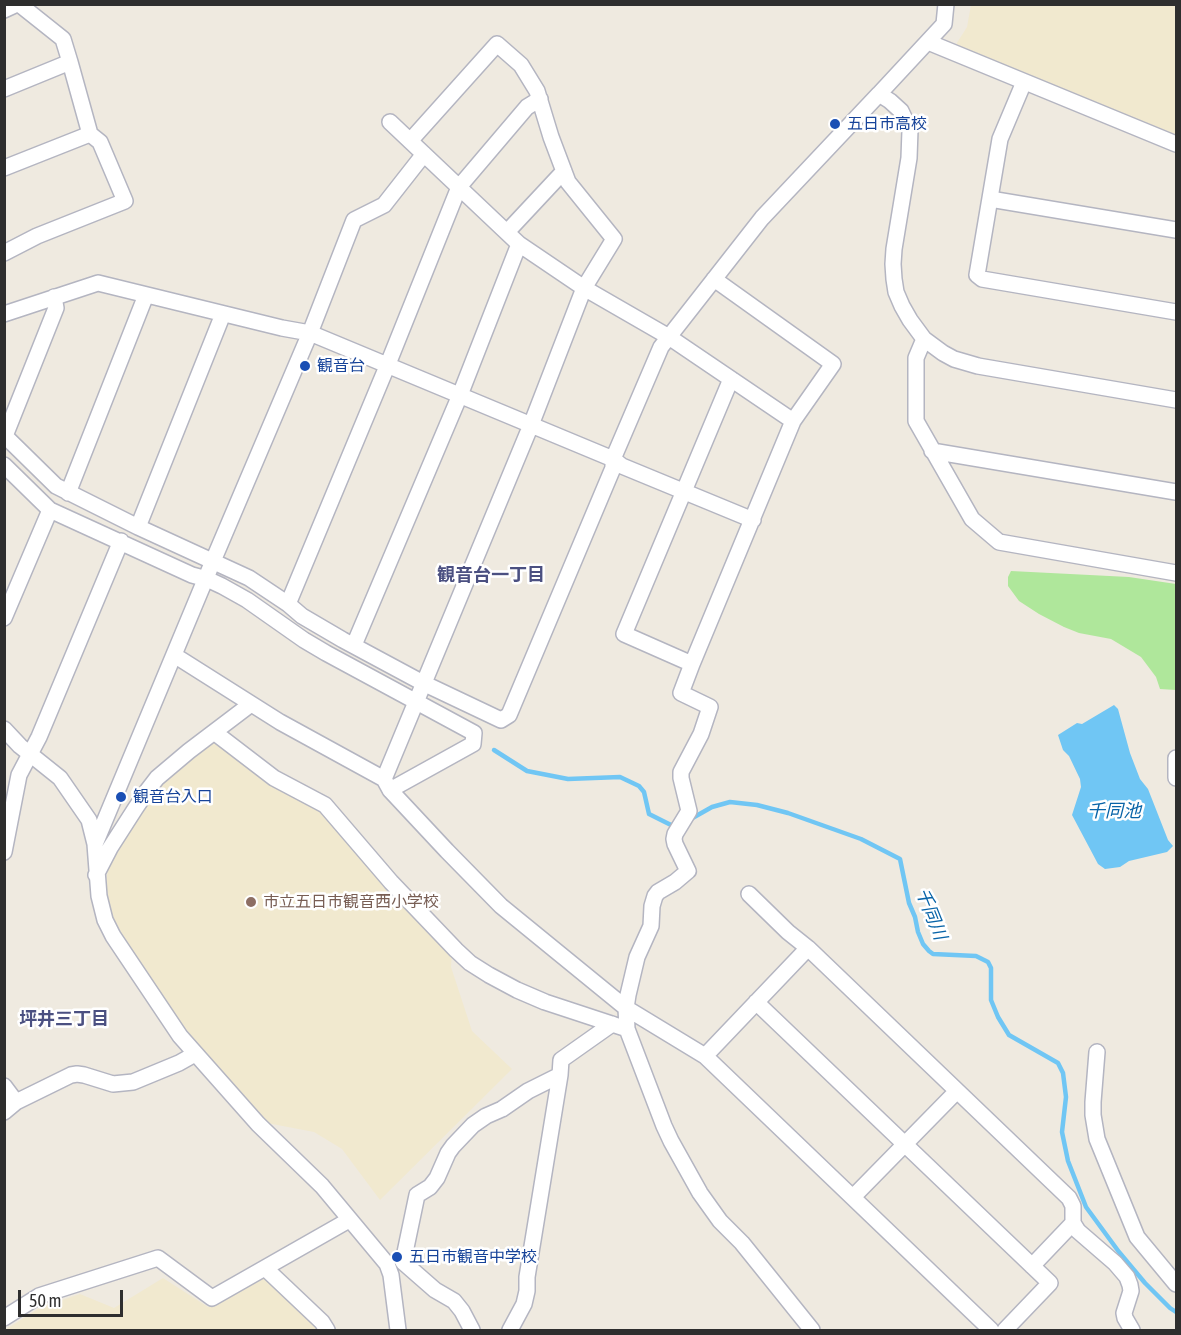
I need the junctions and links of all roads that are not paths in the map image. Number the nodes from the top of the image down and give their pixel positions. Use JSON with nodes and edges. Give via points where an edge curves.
{"nodes":[{"id":1,"x":18,"y":4,"type":"edge"},
{"id":2,"x":946,"y":4,"type":"edge"},
{"id":3,"x":4,"y":10,"type":"edge"},
{"id":4,"x":928,"y":42,"type":"junction"},
{"id":5,"x":70,"y":62,"type":"junction"},
{"id":6,"x":1024,"y":82,"type":"junction"},
{"id":7,"x":4,"y":89,"type":"edge"},
{"id":8,"x":879,"y":94,"type":"junction"},
{"id":9,"x":540,"y":99,"type":"junction"},
{"id":10,"x":390,"y":123,"type":"dead end"},
{"id":11,"x":90,"y":134,"type":"junction"},
{"id":12,"x":410,"y":141,"type":"junction"},
{"id":13,"x":1176,"y":144,"type":"edge"},
{"id":14,"x":423,"y":154,"type":"junction"},
{"id":15,"x":4,"y":168,"type":"edge"},
{"id":16,"x":564,"y":171,"type":"junction"},
{"id":17,"x":459,"y":187,"type":"junction"},
{"id":18,"x":990,"y":199,"type":"junction"},
{"id":19,"x":1176,"y":230,"type":"edge"},
{"id":20,"x":507,"y":232,"type":"junction"},
{"id":21,"x":519,"y":244,"type":"junction"},
{"id":22,"x":5,"y":254,"type":"edge"},
{"id":23,"x":714,"y":279,"type":"junction"},
{"id":24,"x":584,"y":288,"type":"junction"},
{"id":25,"x":147,"y":295,"type":"junction"},
{"id":26,"x":54,"y":297,"type":"junction"},
{"id":27,"x":1176,"y":312,"type":"edge"},
{"id":28,"x":4,"y":314,"type":"edge"},
{"id":29,"x":223,"y":314,"type":"junction"},
{"id":30,"x":310,"y":333,"type":"junction"},
{"id":31,"x":669,"y":337,"type":"junction"},
{"id":32,"x":924,"y":339,"type":"junction"},
{"id":33,"x":388,"y":364,"type":"junction"},
{"id":34,"x":731,"y":379,"type":"junction"},
{"id":35,"x":460,"y":395,"type":"junction"},
{"id":36,"x":1176,"y":400,"type":"edge"},
{"id":37,"x":793,"y":422,"type":"junction"},
{"id":38,"x":531,"y":425,"type":"junction"},
{"id":39,"x":932,"y":450,"type":"junction"},
{"id":40,"x":613,"y":459,"type":"junction"},
{"id":41,"x":4,"y":465,"type":"edge"},
{"id":42,"x":684,"y":492,"type":"junction"},
{"id":43,"x":1176,"y":492,"type":"edge"},
{"id":44,"x":68,"y":493,"type":"junction"},
{"id":45,"x":50,"y":510,"type":"junction"},
{"id":46,"x":753,"y":520,"type":"junction"},
{"id":47,"x":138,"y":527,"type":"junction"},
{"id":48,"x":121,"y":541,"type":"junction"},
{"id":49,"x":213,"y":561,"type":"junction"},
{"id":50,"x":1176,"y":573,"type":"edge"},
{"id":51,"x":207,"y":579,"type":"junction"},
{"id":52,"x":288,"y":604,"type":"junction"},
{"id":53,"x":4,"y":618,"type":"edge"},
{"id":54,"x":354,"y":645,"type":"junction"},
{"id":55,"x":174,"y":655,"type":"junction"},
{"id":56,"x":692,"y":664,"type":"junction"},
{"id":57,"x":423,"y":683,"type":"junction"},
{"id":58,"x":415,"y":702,"type":"junction"},
{"id":59,"x":251,"y":704,"type":"junction"},
{"id":60,"x":4,"y":729,"type":"edge"},
{"id":61,"x":214,"y":732,"type":"junction"},
{"id":62,"x":30,"y":753,"type":"junction"},
{"id":63,"x":1176,"y":758,"type":"edge"},
{"id":64,"x":1176,"y":778,"type":"edge"},
{"id":65,"x":387,"y":784,"type":"junction"},
{"id":66,"x":95,"y":844,"type":"junction"},
{"id":67,"x":4,"y":852,"type":"edge"},
{"id":68,"x":96,"y":875,"type":"junction"},
{"id":69,"x":749,"y":894,"type":"dead end"},
{"id":70,"x":808,"y":948,"type":"junction"},
{"id":71,"x":756,"y":1002,"type":"junction"},
{"id":72,"x":626,"y":1008,"type":"junction"},
{"id":73,"x":620,"y":1027,"type":"junction"},
{"id":74,"x":1097,"y":1052,"type":"dead end"},
{"id":75,"x":195,"y":1054,"type":"junction"},
{"id":76,"x":705,"y":1056,"type":"junction"},
{"id":77,"x":560,"y":1075,"type":"junction"},
{"id":78,"x":4,"y":1086,"type":"edge"},
{"id":79,"x":956,"y":1092,"type":"junction"},
{"id":80,"x":10,"y":1107,"type":"edge"},
{"id":81,"x":905,"y":1145,"type":"junction"},
{"id":82,"x":853,"y":1197,"type":"junction"},
{"id":83,"x":349,"y":1220,"type":"junction"},
{"id":84,"x":1073,"y":1223,"type":"junction"},
{"id":85,"x":404,"y":1262,"type":"junction"},
{"id":86,"x":387,"y":1264,"type":"junction"},
{"id":87,"x":1032,"y":1266,"type":"junction"},
{"id":88,"x":265,"y":1268,"type":"junction"},
{"id":89,"x":1176,"y":1284,"type":"edge"},
{"id":90,"x":4,"y":1318,"type":"edge"},
{"id":91,"x":393,"y":1329,"type":"edge"},
{"id":92,"x":327,"y":1330,"type":"edge"},
{"id":93,"x":472,"y":1330,"type":"edge"},
{"id":94,"x":510,"y":1330,"type":"edge"},
{"id":95,"x":812,"y":1330,"type":"edge"},
{"id":96,"x":991,"y":1330,"type":"edge"},
{"id":97,"x":1005,"y":1330,"type":"edge"},
{"id":98,"x":1132,"y":1330,"type":"edge"}],
"edges":[{"from":1,"to":3,"type":"street"},
{"from":1,"to":5,"type":"street","via":[[63,39]]},
{"from":2,"to":4,"type":"street","via":[[944,24]]},
{"from":4,"to":6,"type":"street"},
{"from":4,"to":8,"type":"street"},
{"from":5,"to":7,"type":"street"},
{"from":5,"to":11,"type":"street"},
{"from":6,"to":13,"type":"street"},
{"from":6,"to":18,"type":"street","via":[[1000,139]]},
{"from":8,"to":23,"type":"street","via":[[762,218]]},
{"from":8,"to":32,"type":"street","via":[[901,111],[910,130],[894,249],[894,279],[902,306]]},
{"from":9,"to":12,"type":"street","via":[[521,65],[497,44]]},
{"from":9,"to":16,"type":"street"},
{"from":9,"to":17,"type":"street","via":[[527,107]]},
{"from":10,"to":12,"type":"street"},
{"from":11,"to":15,"type":"street"},
{"from":11,"to":22,"type":"street","via":[[100,142],[125,201],[37,236]]},
{"from":12,"to":14,"type":"street"},
{"from":14,"to":17,"type":"street"},
{"from":14,"to":30,"type":"street","via":[[384,206],[354,220]]},
{"from":16,"to":20,"type":"street"},
{"from":16,"to":24,"type":"street","via":[[568,182],[614,238]]},
{"from":17,"to":20,"type":"street"},
{"from":17,"to":33,"type":"street"},
{"from":18,"to":19,"type":"street"},
{"from":18,"to":27,"type":"street","via":[[978,275],[982,279]]},
{"from":20,"to":21,"type":"street"},
{"from":21,"to":24,"type":"street"},
{"from":21,"to":35,"type":"street"},
{"from":23,"to":31,"type":"street"},
{"from":23,"to":37,"type":"street","via":[[833,364]]},
{"from":24,"to":31,"type":"street"},
{"from":24,"to":38,"type":"street"},
{"from":25,"to":26,"type":"street","via":[[98,283]]},
{"from":25,"to":29,"type":"street"},
{"from":25,"to":44,"type":"street"},
{"from":26,"to":28,"type":"street"},
{"from":26,"to":44,"type":"street","via":[[56,308],[4,436]]},
{"from":29,"to":30,"type":"street"},
{"from":29,"to":47,"type":"street"},
{"from":30,"to":33,"type":"street"},
{"from":30,"to":49,"type":"street"},
{"from":31,"to":34,"type":"street"},
{"from":31,"to":40,"type":"street","via":[[661,347]]},
{"from":32,"to":36,"type":"street","via":[[954,359],[978,366]]},
{"from":32,"to":39,"type":"street","via":[[916,358],[916,422]]},
{"from":33,"to":35,"type":"street"},
{"from":33,"to":52,"type":"street"},
{"from":34,"to":37,"type":"street"},
{"from":34,"to":42,"type":"street"},
{"from":35,"to":38,"type":"street"},
{"from":35,"to":54,"type":"street"},
{"from":37,"to":46,"type":"street"},
{"from":38,"to":40,"type":"street"},
{"from":38,"to":57,"type":"street"},
{"from":39,"to":43,"type":"street"},
{"from":39,"to":50,"type":"street","via":[[972,519],[999,542]]},
{"from":40,"to":42,"type":"street"},
{"from":40,"to":57,"type":"street","via":[[613,468],[509,715],[501,720]]},
{"from":41,"to":45,"type":"street"},
{"from":42,"to":46,"type":"street"},
{"from":42,"to":56,"type":"street","via":[[624,634]]},
{"from":44,"to":47,"type":"street"},
{"from":45,"to":48,"type":"street"},
{"from":45,"to":53,"type":"street"},
{"from":46,"to":56,"type":"street"},
{"from":47,"to":49,"type":"street"},
{"from":48,"to":51,"type":"street"},
{"from":48,"to":62,"type":"street"},
{"from":49,"to":51,"type":"street"},
{"from":49,"to":52,"type":"street","via":[[249,578]]},
{"from":51,"to":55,"type":"street"},
{"from":51,"to":58,"type":"street","via":[[247,600],[304,640]]},
{"from":52,"to":54,"type":"street"},
{"from":54,"to":57,"type":"street"},
{"from":55,"to":59,"type":"street"},
{"from":55,"to":66,"type":"street"},
{"from":56,"to":72,"type":"street","via":[[681,693],[710,707],[681,772],[689,811],[674,839],[688,871],[655,896],[651,926],[637,957]]},
{"from":57,"to":58,"type":"street"},
{"from":58,"to":65,"type":"street"},
{"from":58,"to":65,"type":"street","via":[[474,733],[472,744]]},
{"from":59,"to":61,"type":"street"},
{"from":59,"to":65,"type":"street"},
{"from":60,"to":62,"type":"street"},
{"from":61,"to":68,"type":"street","via":[[147,791]]},
{"from":61,"to":73,"type":"street","via":[[274,778],[325,805],[391,882],[470,963],[560,1008]]},
{"from":62,"to":66,"type":"street","via":[[60,778],[89,820]]},
{"from":62,"to":67,"type":"street","via":[[16,786]]},
{"from":63,"to":64,"type":"street"},
{"from":65,"to":72,"type":"street","via":[[501,906]]},
{"from":66,"to":68,"type":"street"},
{"from":68,"to":75,"type":"street","via":[[105,920],[113,936]]},
{"from":69,"to":70,"type":"street"},
{"from":70,"to":71,"type":"street"},
{"from":70,"to":79,"type":"street"},
{"from":71,"to":76,"type":"street"},
{"from":71,"to":81,"type":"street"},
{"from":72,"to":73,"type":"street"},
{"from":72,"to":76,"type":"street"},
{"from":73,"to":77,"type":"street","via":[[561,1060]]},
{"from":73,"to":95,"type":"street","via":[[664,1126],[700,1193]]},
{"from":74,"to":89,"type":"street","via":[[1093,1102],[1097,1139],[1137,1237]]},
{"from":75,"to":80,"type":"street","via":[[133,1082],[114,1084],[71,1075]]},
{"from":75,"to":83,"type":"street"},
{"from":76,"to":82,"type":"street"},
{"from":77,"to":85,"type":"street","via":[[486,1116],[453,1146],[437,1179],[417,1195]]},
{"from":77,"to":94,"type":"street","via":[[524,1304]]},
{"from":78,"to":80,"type":"street"},
{"from":79,"to":81,"type":"street"},
{"from":79,"to":84,"type":"street","via":[[1069,1198]]},
{"from":81,"to":82,"type":"street"},
{"from":81,"to":87,"type":"street"},
{"from":82,"to":96,"type":"street"},
{"from":83,"to":86,"type":"street"},
{"from":83,"to":88,"type":"street"},
{"from":84,"to":87,"type":"street"},
{"from":84,"to":98,"type":"street","via":[[1127,1277],[1131,1291],[1124,1313]]},
{"from":85,"to":86,"type":"street"},
{"from":85,"to":93,"type":"street","via":[[435,1290],[454,1301]]},
{"from":86,"to":91,"type":"street"},
{"from":87,"to":97,"type":"street","via":[[1050,1283]]},
{"from":88,"to":90,"type":"street","via":[[212,1298],[158,1258],[39,1296]]},
{"from":88,"to":92,"type":"street"}]}
